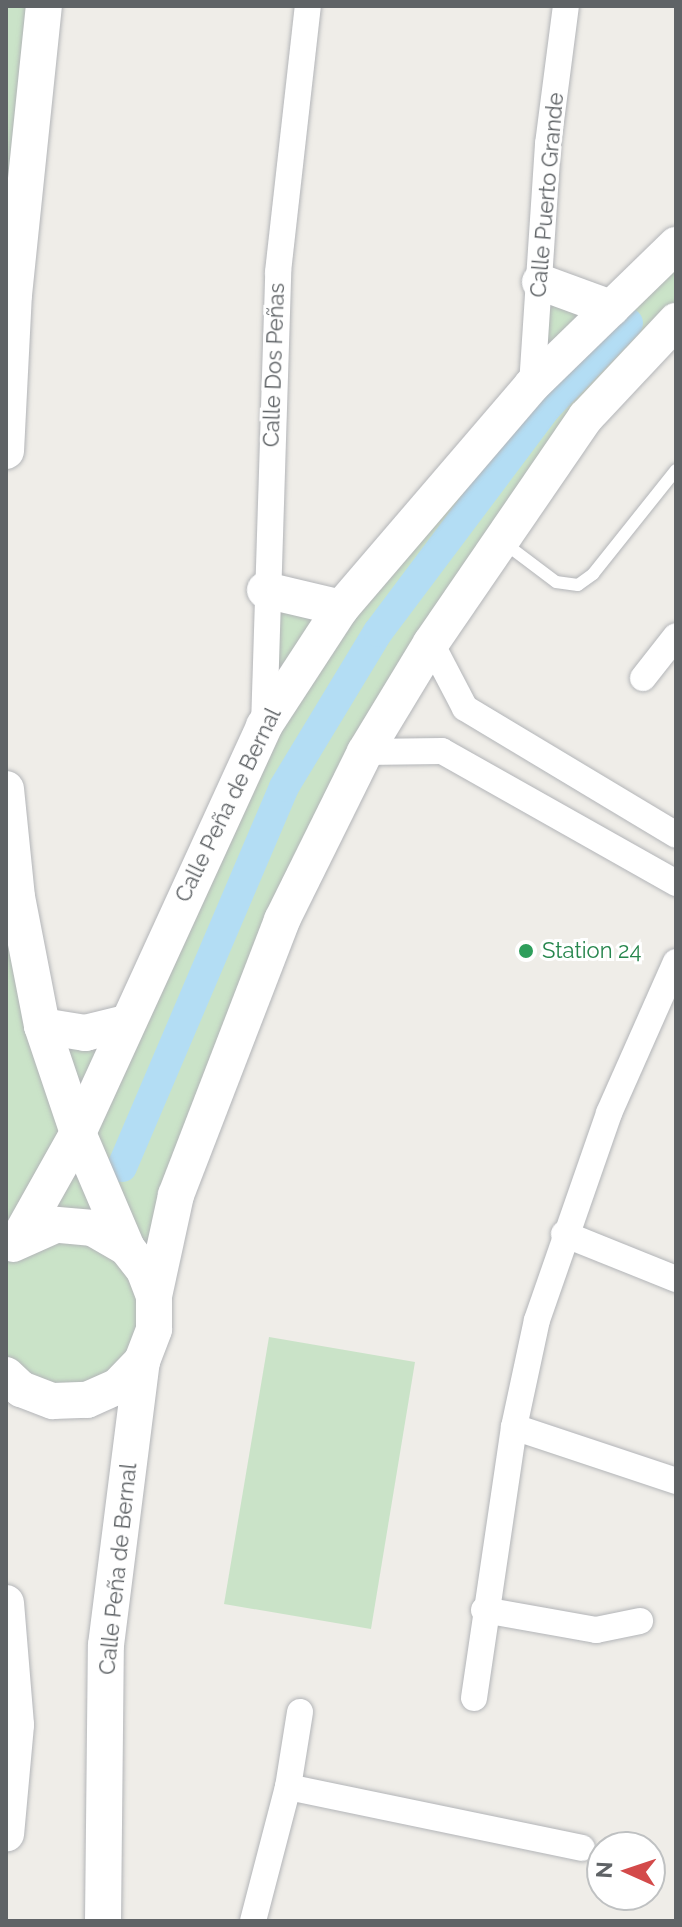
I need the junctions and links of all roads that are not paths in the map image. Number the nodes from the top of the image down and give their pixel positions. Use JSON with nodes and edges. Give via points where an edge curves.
{"nodes":[{"id":1,"x":44,"y":6,"type":"edge"},
{"id":2,"x":308,"y":6,"type":"edge"},
{"id":3,"x":566,"y":6,"type":"edge"},
{"id":4,"x":676,"y":245,"type":"edge"},
{"id":5,"x":540,"y":282,"type":"junction"},
{"id":6,"x":620,"y":301,"type":"junction"},
{"id":7,"x":670,"y":326,"type":"edge"},
{"id":8,"x":532,"y":385,"type":"junction"},
{"id":9,"x":6,"y":451,"type":"edge"},
{"id":10,"x":676,"y":470,"type":"edge"},
{"id":11,"x":501,"y":541,"type":"junction"},
{"id":12,"x":265,"y":590,"type":"junction"},
{"id":13,"x":341,"y":608,"type":"junction"},
{"id":14,"x":676,"y":636,"type":"edge"},
{"id":15,"x":431,"y":643,"type":"junction"},
{"id":16,"x":643,"y":678,"type":"dead end"},
{"id":17,"x":264,"y":726,"type":"junction"},
{"id":18,"x":365,"y":752,"type":"junction"},
{"id":19,"x":6,"y":789,"type":"edge"},
{"id":20,"x":672,"y":832,"type":"edge"},
{"id":21,"x":643,"y":863,"type":"junction"},
{"id":22,"x":676,"y":883,"type":"edge"},
{"id":23,"x":676,"y":962,"type":"edge"},
{"id":24,"x":666,"y":1013,"type":"edge"},
{"id":25,"x":126,"y":1023,"type":"junction"},
{"id":26,"x":42,"y":1026,"type":"junction"},
{"id":27,"x":78,"y":1133,"type":"junction"},
{"id":28,"x":564,"y":1234,"type":"junction"},
{"id":29,"x":12,"y":1245,"type":"edge"},
{"id":30,"x":127,"y":1248,"type":"junction"},
{"id":31,"x":676,"y":1279,"type":"edge"},
{"id":32,"x":154,"y":1296,"type":"junction"},
{"id":33,"x":142,"y":1361,"type":"junction"},
{"id":34,"x":6,"y":1375,"type":"edge"},
{"id":35,"x":514,"y":1427,"type":"junction"},
{"id":36,"x":676,"y":1481,"type":"edge"},
{"id":37,"x":6,"y":1603,"type":"edge"},
{"id":38,"x":484,"y":1610,"type":"junction"},
{"id":39,"x":640,"y":1621,"type":"dead end"},
{"id":40,"x":474,"y":1698,"type":"dead end"},
{"id":41,"x":300,"y":1712,"type":"dead end"},
{"id":42,"x":288,"y":1787,"type":"junction"},
{"id":43,"x":6,"y":1834,"type":"edge"},
{"id":44,"x":582,"y":1848,"type":"dead end"},
{"id":45,"x":109,"y":1917,"type":"edge"},
{"id":46,"x":253,"y":1921,"type":"edge"}],
"edges":[{"from":1,"to":9,"type":"street","via":[[14,295]]},
{"from":2,"to":12,"type":"street","name":"Calle Dos Peñas","via":[[278,272]]},
{"from":3,"to":5,"type":"street","name":"Calle Puerto Grande","via":[[548,144]]},
{"from":4,"to":6,"type":"street","name":"Calle Peña de Bernal"},
{"from":5,"to":6,"type":"street"},
{"from":5,"to":8,"type":"street","name":"Calle Puerto Grande"},
{"from":6,"to":7,"type":"street"},
{"from":6,"to":8,"type":"street","name":"Calle Peña de Bernal"},
{"from":7,"to":11,"type":"street","via":[[586,417]]},
{"from":8,"to":13,"type":"street","name":"Calle Peña de Bernal"},
{"from":10,"to":11,"type":"lane","via":[[593,574],[578,585],[556,582]]},
{"from":11,"to":15,"type":"street"},
{"from":12,"to":13,"type":"street"},
{"from":12,"to":17,"type":"street","name":"Calle Dos Peñas"},
{"from":13,"to":17,"type":"street","name":"Calle Peña de Bernal"},
{"from":14,"to":16,"type":"street"},
{"from":15,"to":18,"type":"street"},
{"from":15,"to":20,"type":"street","via":[[465,708]]},
{"from":17,"to":25,"type":"street","name":"Calle Peña de Bernal"},
{"from":18,"to":21,"type":"street","via":[[442,751]]},
{"from":18,"to":32,"type":"street","via":[[282,920],[176,1195]]},
{"from":19,"to":26,"type":"street","via":[[17,897]]},
{"from":20,"to":21,"type":"street"},
{"from":21,"to":22,"type":"street"},
{"from":23,"to":24,"type":"street"},
{"from":24,"to":28,"type":"street"},
{"from":25,"to":26,"type":"street","via":[[85,1033]]},
{"from":25,"to":27,"type":"street","name":"Calle Peña de Bernal"},
{"from":26,"to":27,"type":"street"},
{"from":27,"to":29,"type":"street","name":"Calle Peña de Bernal"},
{"from":27,"to":30,"type":"street"},
{"from":28,"to":31,"type":"street"},
{"from":28,"to":35,"type":"street","via":[[537,1320]]},
{"from":29,"to":30,"type":"street","via":[[55,1225],[93,1228]]},
{"from":30,"to":32,"type":"street","via":[[144,1270]]},
{"from":32,"to":33,"type":"street","name":"Calle Peña de Bernal","via":[[154,1329]]},
{"from":33,"to":34,"type":"street","via":[[118,1386],[87,1400],[53,1401],[21,1389]]},
{"from":33,"to":45,"type":"street","name":"Calle Peña de Bernal","via":[[106,1645]]},
{"from":35,"to":36,"type":"street"},
{"from":35,"to":38,"type":"street"},
{"from":37,"to":43,"type":"street","via":[[16,1725]]},
{"from":38,"to":39,"type":"street","via":[[596,1630]]},
{"from":38,"to":40,"type":"street"},
{"from":41,"to":42,"type":"street"},
{"from":42,"to":44,"type":"street"},
{"from":42,"to":46,"type":"street"}]}
